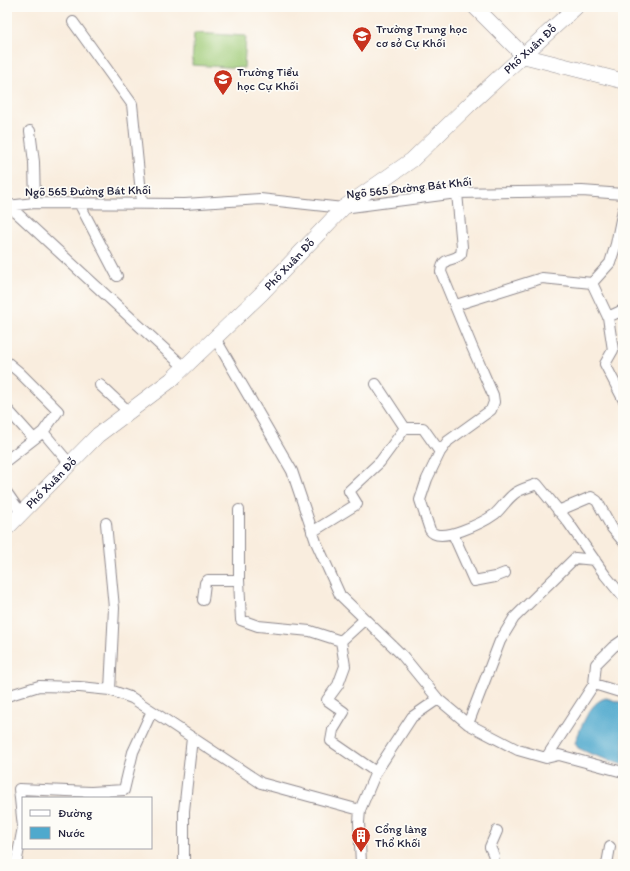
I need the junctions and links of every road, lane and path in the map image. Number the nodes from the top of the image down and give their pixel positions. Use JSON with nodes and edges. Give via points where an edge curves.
{"nodes":[{"id":1,"x":475,"y":7,"type":"edge"},
{"id":2,"x":576,"y":7,"type":"edge"},
{"id":3,"x":73,"y":22,"type":"dead end"},
{"id":4,"x":544,"y":37,"type":"junction"},
{"id":5,"x":524,"y":56,"type":"junction"},
{"id":6,"x":552,"y":63,"type":"junction"},
{"id":7,"x":623,"y":81,"type":"edge"},
{"id":8,"x":30,"y":131,"type":"dead end"},
{"id":9,"x":457,"y":193,"type":"junction"},
{"id":10,"x":623,"y":194,"type":"edge"},
{"id":11,"x":35,"y":203,"type":"junction"},
{"id":12,"x":79,"y":203,"type":"junction"},
{"id":13,"x":142,"y":203,"type":"junction"},
{"id":14,"x":8,"y":206,"type":"edge"},
{"id":15,"x":343,"y":208,"type":"junction"},
{"id":16,"x":623,"y":210,"type":"edge"},
{"id":17,"x":117,"y":276,"type":"dead end"},
{"id":18,"x":592,"y":283,"type":"junction"},
{"id":19,"x":456,"y":305,"type":"junction"},
{"id":20,"x":623,"y":310,"type":"edge"},
{"id":21,"x":608,"y":317,"type":"junction"},
{"id":22,"x":215,"y":338,"type":"junction"},
{"id":23,"x":7,"y":362,"type":"edge"},
{"id":24,"x":184,"y":367,"type":"junction"},
{"id":25,"x":376,"y":384,"type":"dead end"},
{"id":26,"x":100,"y":385,"type":"dead end"},
{"id":27,"x":623,"y":399,"type":"edge"},
{"id":28,"x":7,"y":410,"type":"edge"},
{"id":29,"x":129,"y":412,"type":"junction"},
{"id":30,"x":405,"y":428,"type":"junction"},
{"id":31,"x":42,"y":432,"type":"junction"},
{"id":32,"x":34,"y":439,"type":"junction"},
{"id":33,"x":440,"y":452,"type":"junction"},
{"id":34,"x":7,"y":460,"type":"edge"},
{"id":35,"x":70,"y":464,"type":"junction"},
{"id":36,"x":7,"y":493,"type":"edge"},
{"id":37,"x":239,"y":510,"type":"dead end"},
{"id":38,"x":558,"y":510,"type":"junction"},
{"id":39,"x":21,"y":513,"type":"junction"},
{"id":40,"x":106,"y":524,"type":"dead end"},
{"id":41,"x":7,"y":528,"type":"edge"},
{"id":42,"x":312,"y":532,"type":"junction"},
{"id":43,"x":453,"y":534,"type":"junction"},
{"id":44,"x":623,"y":541,"type":"edge"},
{"id":45,"x":595,"y":560,"type":"junction"},
{"id":46,"x":505,"y":573,"type":"dead end"},
{"id":47,"x":239,"y":580,"type":"junction"},
{"id":48,"x":623,"y":597,"type":"edge"},
{"id":49,"x":203,"y":600,"type":"dead end"},
{"id":50,"x":364,"y":619,"type":"junction"},
{"id":51,"x":623,"y":640,"type":"edge"},
{"id":52,"x":341,"y":641,"type":"junction"},
{"id":53,"x":594,"y":684,"type":"junction"},
{"id":54,"x":110,"y":690,"type":"junction"},
{"id":55,"x":623,"y":693,"type":"edge"},
{"id":56,"x":7,"y":696,"type":"edge"},
{"id":57,"x":438,"y":699,"type":"junction"},
{"id":58,"x":152,"y":711,"type":"junction"},
{"id":59,"x":468,"y":724,"type":"junction"},
{"id":60,"x":192,"y":738,"type":"junction"},
{"id":61,"x":546,"y":758,"type":"junction"},
{"id":62,"x":376,"y":772,"type":"junction"},
{"id":63,"x":623,"y":772,"type":"edge"},
{"id":64,"x":360,"y":810,"type":"junction"},
{"id":65,"x":22,"y":818,"type":"edge"},
{"id":66,"x":497,"y":831,"type":"dead end"},
{"id":67,"x":22,"y":832,"type":"edge"},
{"id":68,"x":610,"y":847,"type":"dead end"},
{"id":69,"x":16,"y":864,"type":"edge"},
{"id":70,"x":184,"y":864,"type":"edge"},
{"id":71,"x":361,"y":864,"type":"edge"},
{"id":72,"x":492,"y":864,"type":"edge"},
{"id":73,"x":607,"y":864,"type":"edge"}],
"edges":[{"from":1,"to":5,"type":"street"},
{"from":2,"to":4,"type":"street","name":"Phố Xuân Đỗ"},
{"from":3,"to":13,"type":"street","via":[[132,104]]},
{"from":4,"to":5,"type":"street","name":"Phố Xuân Đỗ"},
{"from":4,"to":6,"type":"street"},
{"from":5,"to":6,"type":"street"},
{"from":5,"to":15,"type":"street","name":"Phố Xuân Đỗ","via":[[412,160]]},
{"from":6,"to":7,"type":"street"},
{"from":8,"to":11,"type":"street"},
{"from":9,"to":10,"type":"street","name":"Ngõ 565 Đường Bát Khối","via":[[582,191]]},
{"from":9,"to":15,"type":"street","name":"Ngõ 565 Đường Bát Khối"},
{"from":9,"to":19,"type":"street","via":[[461,254],[447,259],[442,264],[442,272]]},
{"from":11,"to":12,"type":"street","name":"Ngõ 565 Đường Bát Khối"},
{"from":11,"to":14,"type":"street","name":"Ngõ 565 Đường Bát Khối"},
{"from":12,"to":13,"type":"street","name":"Ngõ 565 Đường Bát Khối"},
{"from":12,"to":17,"type":"street"},
{"from":13,"to":15,"type":"street","name":"Ngõ 565 Đường Bát Khối","via":[[185,204],[260,199]]},
{"from":14,"to":24,"type":"street"},
{"from":15,"to":22,"type":"street","name":"Phố Xuân Đỗ"},
{"from":16,"to":18,"type":"street","via":[[610,263]]},
{"from":18,"to":19,"type":"street","via":[[542,278]]},
{"from":18,"to":21,"type":"street"},
{"from":19,"to":33,"type":"street","via":[[494,402],[491,410],[448,441]]},
{"from":20,"to":21,"type":"street"},
{"from":21,"to":27,"type":"street","via":[[613,350],[605,364]]},
{"from":22,"to":24,"type":"street","name":"Phố Xuân Đỗ"},
{"from":22,"to":42,"type":"street","via":[[292,472]]},
{"from":23,"to":31,"type":"street","via":[[58,411]]},
{"from":24,"to":29,"type":"street","name":"Phố Xuân Đỗ"},
{"from":25,"to":30,"type":"street"},
{"from":26,"to":29,"type":"street"},
{"from":28,"to":32,"type":"street"},
{"from":29,"to":35,"type":"street","name":"Phố Xuân Đỗ","via":[[98,435]]},
{"from":30,"to":33,"type":"street","via":[[423,428]]},
{"from":30,"to":42,"type":"street","via":[[380,462],[349,491],[357,504]]},
{"from":31,"to":32,"type":"street"},
{"from":31,"to":35,"type":"street"},
{"from":32,"to":34,"type":"street"},
{"from":33,"to":43,"type":"street","via":[[420,500],[432,533],[437,536]]},
{"from":35,"to":39,"type":"street","name":"Phố Xuân Đỗ"},
{"from":36,"to":39,"type":"street"},
{"from":37,"to":47,"type":"street"},
{"from":38,"to":43,"type":"street","via":[[536,484],[515,492],[495,514],[482,522]]},
{"from":38,"to":44,"type":"street","via":[[591,497],[597,501],[612,528]]},
{"from":38,"to":45,"type":"street"},
{"from":39,"to":41,"type":"street","name":"Phố Xuân Đỗ"},
{"from":40,"to":54,"type":"street","via":[[114,608]]},
{"from":42,"to":50,"type":"street","via":[[340,595]]},
{"from":43,"to":46,"type":"street","via":[[474,581]]},
{"from":45,"to":48,"type":"street"},
{"from":45,"to":59,"type":"street","via":[[574,558],[514,618],[500,641]]},
{"from":47,"to":49,"type":"street","via":[[208,580],[205,583]]},
{"from":47,"to":52,"type":"street","via":[[241,620],[258,626],[310,631]]},
{"from":50,"to":52,"type":"street"},
{"from":50,"to":57,"type":"street","via":[[402,655]]},
{"from":51,"to":53,"type":"street","via":[[596,664]]},
{"from":52,"to":62,"type":"street","via":[[346,666],[338,685],[327,700],[344,712],[333,730],[331,741]]},
{"from":53,"to":55,"type":"street"},
{"from":53,"to":61,"type":"street"},
{"from":54,"to":56,"type":"street","via":[[39,686]]},
{"from":54,"to":58,"type":"street","via":[[132,698]]},
{"from":57,"to":59,"type":"street"},
{"from":57,"to":62,"type":"street","via":[[412,717]]},
{"from":58,"to":60,"type":"street"},
{"from":58,"to":65,"type":"street","via":[[133,752],[124,790],[91,792],[19,789]]},
{"from":59,"to":61,"type":"street","via":[[518,750]]},
{"from":60,"to":64,"type":"street","via":[[261,783]]},
{"from":60,"to":70,"type":"street","via":[[184,811]]},
{"from":61,"to":63,"type":"street","via":[[559,755]]},
{"from":62,"to":64,"type":"street"},
{"from":64,"to":71,"type":"street"},
{"from":66,"to":72,"type":"street","via":[[490,847],[494,856]]},
{"from":67,"to":69,"type":"street"},
{"from":68,"to":73,"type":"street"}]}
